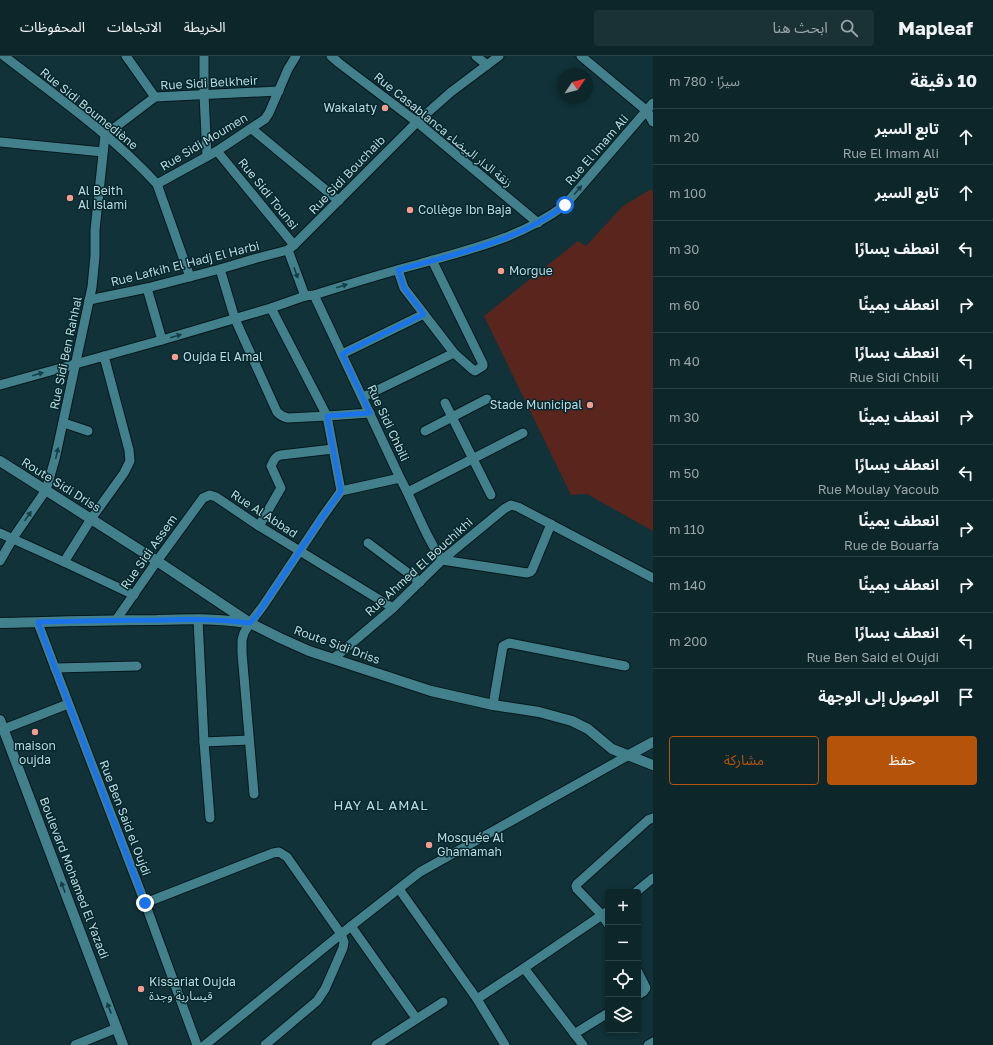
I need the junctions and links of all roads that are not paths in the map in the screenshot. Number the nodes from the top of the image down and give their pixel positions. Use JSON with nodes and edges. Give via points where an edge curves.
{"nodes":[{"id":1,"x":4,"y":56,"type":"edge"},
{"id":2,"x":126,"y":56,"type":"edge"},
{"id":3,"x":204,"y":56,"type":"edge"},
{"id":4,"x":296,"y":56,"type":"edge"},
{"id":5,"x":332,"y":56,"type":"edge"},
{"id":6,"x":476,"y":56,"type":"edge"},
{"id":7,"x":499,"y":56,"type":"edge"},
{"id":8,"x":581,"y":56,"type":"edge"},
{"id":9,"x":592,"y":60,"type":"edge"},
{"id":10,"x":487,"y":65,"type":"junction"},
{"id":11,"x":278,"y":91,"type":"junction"},
{"id":12,"x":204,"y":95,"type":"junction"},
{"id":13,"x":155,"y":97,"type":"junction"},
{"id":14,"x":653,"y":103,"type":"edge"},
{"id":15,"x":647,"y":111,"type":"junction"},
{"id":16,"x":417,"y":122,"type":"junction"},
{"id":17,"x":653,"y":122,"type":"edge"},
{"id":18,"x":252,"y":129,"type":"junction"},
{"id":19,"x":105,"y":135,"type":"junction"},
{"id":20,"x":0,"y":142,"type":"edge"},
{"id":21,"x":217,"y":151,"type":"junction"},
{"id":22,"x":103,"y":152,"type":"junction"},
{"id":23,"x":207,"y":156,"type":"junction"},
{"id":24,"x":157,"y":184,"type":"junction"},
{"id":25,"x":339,"y":201,"type":"junction"},
{"id":26,"x":538,"y":223,"type":"junction"},
{"id":27,"x":291,"y":248,"type":"junction"},
{"id":28,"x":432,"y":260,"type":"junction"},
{"id":29,"x":220,"y":269,"type":"junction"},
{"id":30,"x":398,"y":270,"type":"junction"},
{"id":31,"x":190,"y":277,"type":"junction"},
{"id":32,"x":147,"y":288,"type":"junction"},
{"id":33,"x":314,"y":295,"type":"junction"},
{"id":34,"x":305,"y":296,"type":"junction"},
{"id":35,"x":89,"y":300,"type":"junction"},
{"id":36,"x":271,"y":308,"type":"junction"},
{"id":37,"x":424,"y":314,"type":"junction"},
{"id":38,"x":235,"y":319,"type":"junction"},
{"id":39,"x":162,"y":340,"type":"junction"},
{"id":40,"x":454,"y":353,"type":"junction"},
{"id":41,"x":342,"y":354,"type":"junction"},
{"id":42,"x":104,"y":356,"type":"junction"},
{"id":43,"x":76,"y":364,"type":"junction"},
{"id":44,"x":0,"y":385,"type":"edge"},
{"id":45,"x":363,"y":397,"type":"junction"},
{"id":46,"x":487,"y":399,"type":"dead end"},
{"id":47,"x":444,"y":402,"type":"dead end"},
{"id":48,"x":370,"y":413,"type":"junction"},
{"id":49,"x":327,"y":416,"type":"junction"},
{"id":50,"x":451,"y":417,"type":"junction"},
{"id":51,"x":64,"y":422,"type":"junction"},
{"id":52,"x":88,"y":431,"type":"dead end"},
{"id":53,"x":425,"y":431,"type":"dead end"},
{"id":54,"x":524,"y":433,"type":"dead end"},
{"id":55,"x":334,"y":449,"type":"junction"},
{"id":56,"x":473,"y":459,"type":"junction"},
{"id":57,"x":0,"y":461,"type":"edge"},
{"id":58,"x":400,"y":478,"type":"junction"},
{"id":59,"x":46,"y":490,"type":"junction"},
{"id":60,"x":341,"y":491,"type":"junction"},
{"id":61,"x":408,"y":492,"type":"junction"},
{"id":62,"x":491,"y":494,"type":"dead end"},
{"id":63,"x":202,"y":498,"type":"joint"},
{"id":64,"x":91,"y":519,"type":"junction"},
{"id":65,"x":551,"y":524,"type":"junction"},
{"id":66,"x":259,"y":526,"type":"junction"},
{"id":67,"x":0,"y":533,"type":"edge"},
{"id":68,"x":13,"y":538,"type":"junction"},
{"id":69,"x":368,"y":543,"type":"dead end"},
{"id":70,"x":300,"y":551,"type":"junction"},
{"id":71,"x":442,"y":560,"type":"junction"},
{"id":72,"x":0,"y":561,"type":"edge"},
{"id":73,"x":157,"y":561,"type":"junction"},
{"id":74,"x":64,"y":562,"type":"junction"},
{"id":75,"x":653,"y":578,"type":"edge"},
{"id":76,"x":420,"y":582,"type":"junction"},
{"id":77,"x":134,"y":595,"type":"junction"},
{"id":78,"x":393,"y":608,"type":"junction"},
{"id":79,"x":198,"y":619,"type":"junction"},
{"id":80,"x":116,"y":620,"type":"junction"},
{"id":81,"x":38,"y":622,"type":"junction"},
{"id":82,"x":0,"y":623,"type":"edge"},
{"id":83,"x":250,"y":623,"type":"junction"},
{"id":84,"x":333,"y":659,"type":"junction"},
{"id":85,"x":137,"y":666,"type":"dead end"},
{"id":86,"x":625,"y":666,"type":"dead end"},
{"id":87,"x":55,"y":668,"type":"junction"},
{"id":88,"x":68,"y":704,"type":"junction"},
{"id":89,"x":493,"y":705,"type":"junction"},
{"id":90,"x":2,"y":725,"type":"edge"},
{"id":91,"x":249,"y":740,"type":"junction"},
{"id":92,"x":204,"y":742,"type":"junction"},
{"id":93,"x":653,"y":742,"type":"edge"},
{"id":94,"x":629,"y":756,"type":"junction"},
{"id":95,"x":653,"y":764,"type":"edge"},
{"id":96,"x":254,"y":794,"type":"dead end"},
{"id":97,"x":210,"y":818,"type":"dead end"},
{"id":98,"x":653,"y":818,"type":"edge"},
{"id":99,"x":653,"y":878,"type":"edge"},
{"id":100,"x":399,"y":889,"type":"junction"},
{"id":101,"x":640,"y":889,"type":"edge"},
{"id":102,"x":145,"y":903,"type":"junction"},
{"id":103,"x":605,"y":913,"type":"edge"},
{"id":104,"x":351,"y":926,"type":"junction"},
{"id":105,"x":341,"y":934,"type":"junction"},
{"id":106,"x":524,"y":968,"type":"junction"},
{"id":107,"x":641,"y":978,"type":"edge"},
{"id":108,"x":641,"y":993,"type":"edge"},
{"id":109,"x":477,"y":999,"type":"junction"},
{"id":110,"x":443,"y":1002,"type":"dead end"},
{"id":111,"x":605,"y":1015,"type":"edge"},
{"id":112,"x":416,"y":1018,"type":"junction"},
{"id":113,"x":117,"y":1028,"type":"junction"},
{"id":114,"x":574,"y":1034,"type":"junction"},
{"id":115,"x":653,"y":1042,"type":"edge"},
{"id":116,"x":76,"y":1045,"type":"edge"},
{"id":117,"x":123,"y":1045,"type":"edge"},
{"id":118,"x":197,"y":1045,"type":"edge"},
{"id":119,"x":206,"y":1045,"type":"edge"},
{"id":120,"x":265,"y":1045,"type":"edge"},
{"id":121,"x":376,"y":1045,"type":"edge"},
{"id":122,"x":505,"y":1045,"type":"edge"},
{"id":123,"x":583,"y":1045,"type":"edge"},
{"id":124,"x":648,"y":1045,"type":"edge"}],
"edges":[{"from":1,"to":19,"type":"street","name":"Rue Sidi Boumediène"},
{"from":2,"to":13,"type":"street"},
{"from":3,"to":12,"type":"street"},
{"from":4,"to":11,"type":"street","name":"Rue Sidi Moumen"},
{"from":5,"to":16,"type":"street","name":"Rue Casablanca زنقة الدار البيضاء"},
{"from":6,"to":10,"type":"street"},
{"from":7,"to":10,"type":"street","name":"Rue Sidi Bouchaib"},
{"from":8,"to":9,"type":"street"},
{"from":9,"to":15,"type":"street"},
{"from":10,"to":16,"type":"street","name":"Rue Sidi Bouchaib"},
{"from":11,"to":12,"type":"street","name":"Rue Sidi Belkheir"},
{"from":11,"to":18,"type":"street","name":"Rue Sidi Moumen","via":[[268,116]]},
{"from":12,"to":13,"type":"street","name":"Rue Sidi Belkheir"},
{"from":12,"to":23,"type":"street"},
{"from":13,"to":19,"type":"street","name":"Rue Sidi Belkheir"},
{"from":14,"to":15,"type":"street","name":"Rue El Imam Ali"},
{"from":15,"to":17,"type":"street"},
{"from":26,"to":15,"type":"street","name":"Rue El Imam Ali","one_way":true,"via":[[565,205]]},
{"from":16,"to":25,"type":"street","name":"Rue Sidi Bouchaib"},
{"from":16,"to":26,"type":"street","name":"Rue Casablanca زنقة الدار البيضاء"},
{"from":18,"to":21,"type":"street","name":"Rue Sidi Moumen"},
{"from":18,"to":25,"type":"street"},
{"from":19,"to":22,"type":"street","name":"Rue Sidi Ben Rahhal"},
{"from":19,"to":24,"type":"street","name":"Rue Sidi Boumediène"},
{"from":20,"to":22,"type":"street"},
{"from":21,"to":23,"type":"street","name":"Rue Sidi Moumen"},
{"from":21,"to":27,"type":"street","name":"Rue Sidi Tounsi"},
{"from":22,"to":35,"type":"street","name":"Rue Sidi Ben Rahhal"},
{"from":23,"to":24,"type":"street","name":"Rue Sidi Moumen"},
{"from":24,"to":31,"type":"street"},
{"from":25,"to":27,"type":"street","name":"Rue Sidi Bouchaib"},
{"from":26,"to":28,"type":"street","name":"Rue El Imam Ali","via":[[504,238]]},
{"from":27,"to":29,"type":"street","name":"Rue Lafkih El Hadj El Harbi"},
{"from":27,"to":34,"type":"street","name":"Rue Sidi Tounsi","one_way":true},
{"from":28,"to":30,"type":"street","name":"Rue El Imam Ali"},
{"from":28,"to":40,"type":"street","via":[[483,366],[475,371]]},
{"from":29,"to":31,"type":"street","name":"Rue Lafkih El Hadj El Harbi"},
{"from":29,"to":38,"type":"street"},
{"from":33,"to":30,"type":"street","name":"Rue El Imam Ali","one_way":true},
{"from":30,"to":37,"type":"street","via":[[404,288]]},
{"from":31,"to":32,"type":"street","name":"Rue Lafkih El Hadj El Harbi"},
{"from":32,"to":35,"type":"street","name":"Rue Lafkih El Hadj El Harbi"},
{"from":32,"to":39,"type":"street"},
{"from":33,"to":34,"type":"street","name":"Rue El Imam Ali"},
{"from":33,"to":41,"type":"street","name":"Rue Sidi Chbili"},
{"from":34,"to":36,"type":"street","name":"Rue El Imam Ali"},
{"from":35,"to":43,"type":"street","name":"Rue Sidi Ben Rahhal"},
{"from":36,"to":38,"type":"street","name":"Rue El Imam Ali"},
{"from":36,"to":49,"type":"street"},
{"from":37,"to":40,"type":"street"},
{"from":37,"to":41,"type":"street"},
{"from":39,"to":38,"type":"street","name":"Rue El Imam Ali","one_way":true},
{"from":38,"to":49,"type":"street","via":[[280,415],[288,418]]},
{"from":39,"to":42,"type":"street","name":"Rue El Imam Ali"},
{"from":40,"to":45,"type":"street"},
{"from":41,"to":45,"type":"street","name":"Rue Sidi Chbili"},
{"from":42,"to":43,"type":"street","name":"Rue El Imam Ali"},
{"from":42,"to":64,"type":"street","via":[[130,461]]},
{"from":44,"to":43,"type":"street","name":"Rue El Imam Ali","one_way":true},
{"from":43,"to":51,"type":"street","name":"Rue Sidi Ben Rahhal"},
{"from":45,"to":48,"type":"street","name":"Rue Sidi Chbili"},
{"from":46,"to":50,"type":"street"},
{"from":47,"to":50,"type":"street"},
{"from":48,"to":49,"type":"street"},
{"from":48,"to":58,"type":"street","name":"Rue Sidi Chbili"},
{"from":49,"to":55,"type":"street"},
{"from":50,"to":53,"type":"street"},
{"from":50,"to":56,"type":"street"},
{"from":51,"to":52,"type":"street"},
{"from":59,"to":51,"type":"street","name":"Rue Sidi Ben Rahhal","one_way":true},
{"from":54,"to":56,"type":"street"},
{"from":55,"to":60,"type":"street"},
{"from":55,"to":66,"type":"street","via":[[279,455],[275,458],[271,466],[281,488]]},
{"from":56,"to":61,"type":"street"},
{"from":56,"to":62,"type":"street"},
{"from":57,"to":59,"type":"street","name":"Route Sidi Driss"},
{"from":58,"to":60,"type":"street"},
{"from":58,"to":61,"type":"street","name":"Rue Sidi Chbili"},
{"from":59,"to":64,"type":"street","name":"Route Sidi Driss"},
{"from":68,"to":59,"type":"street","name":"Rue Sidi Ben Rahhal","one_way":true},
{"from":60,"to":70,"type":"street"},
{"from":61,"to":71,"type":"street","name":"Rue Sidi Chbili"},
{"from":63,"to":66,"type":"street","name":"Rue Al Abbad","via":[[210,495],[216,497]]},
{"from":63,"to":73,"type":"street","name":"Rue Sidi Assem"},
{"from":64,"to":73,"type":"street","name":"Route Sidi Driss"},
{"from":64,"to":74,"type":"street"},
{"from":65,"to":71,"type":"street","name":"Rue Ahmed El Bouchikhi","via":[[511,505]]},
{"from":65,"to":71,"type":"street","via":[[532,570],[527,573]]},
{"from":65,"to":75,"type":"street","name":"Rue Ahmed El Bouchikhi"},
{"from":66,"to":70,"type":"street","name":"Rue Al Abbad"},
{"from":67,"to":68,"type":"street"},
{"from":68,"to":72,"type":"street","name":"Rue Sidi Ben Rahhal"},
{"from":68,"to":74,"type":"street"},
{"from":69,"to":76,"type":"street"},
{"from":70,"to":78,"type":"street","name":"Rue Al Abbad"},
{"from":70,"to":83,"type":"street"},
{"from":71,"to":76,"type":"street","name":"Rue Ahmed El Bouchikhi"},
{"from":73,"to":77,"type":"street","name":"Rue Sidi Assem"},
{"from":73,"to":83,"type":"street","name":"Route Sidi Driss"},
{"from":74,"to":77,"type":"street"},
{"from":76,"to":78,"type":"street","name":"Rue Ahmed El Bouchikhi"},
{"from":77,"to":80,"type":"street","name":"Rue Sidi Assem"},
{"from":78,"to":84,"type":"street","name":"Rue Ahmed El Bouchikhi"},
{"from":79,"to":80,"type":"street"},
{"from":79,"to":83,"type":"street"},
{"from":79,"to":92,"type":"street"},
{"from":80,"to":81,"type":"street"},
{"from":81,"to":82,"type":"street"},
{"from":81,"to":87,"type":"street","name":"Rue Ben Said el Oujdi"},
{"from":83,"to":84,"type":"street","name":"Route Sidi Driss","via":[[309,651]]},
{"from":83,"to":91,"type":"street","via":[[242,640]]},
{"from":84,"to":89,"type":"street","name":"Route Sidi Driss","via":[[431,691]]},
{"from":85,"to":87,"type":"street"},
{"from":86,"to":89,"type":"street","via":[[509,643],[503,646]]},
{"from":87,"to":88,"type":"street","name":"Rue Ben Said el Oujdi"},
{"from":88,"to":90,"type":"street"},
{"from":88,"to":102,"type":"street","name":"Rue Ben Said el Oujdi"},
{"from":89,"to":94,"type":"street","name":"Route Sidi Driss","via":[[539,712],[572,721],[588,729],[612,749]]},
{"from":113,"to":90,"type":"street","name":"Boulevard Mohamed El Yazadi","one_way":true},
{"from":91,"to":92,"type":"street"},
{"from":91,"to":96,"type":"street"},
{"from":92,"to":97,"type":"street"},
{"from":93,"to":94,"type":"street"},
{"from":94,"to":95,"type":"street","name":"Route Sidi Driss"},
{"from":94,"to":100,"type":"street","via":[[420,872]]},
{"from":98,"to":103,"type":"street","via":[[576,886]]},
{"from":99,"to":101,"type":"street"},
{"from":100,"to":104,"type":"street"},
{"from":100,"to":109,"type":"street"},
{"from":102,"to":105,"type":"street","via":[[273,852],[279,852],[287,857]]},
{"from":102,"to":118,"type":"street","name":"Rue Ben Said el Oujdi"},
{"from":103,"to":106,"type":"street"},
{"from":104,"to":105,"type":"street"},
{"from":104,"to":112,"type":"street"},
{"from":105,"to":119,"type":"street"},
{"from":105,"to":120,"type":"street","via":[[343,948],[332,975],[317,1001]]},
{"from":106,"to":109,"type":"street"},
{"from":106,"to":114,"type":"street"},
{"from":107,"to":108,"type":"street","via":[[646,988]]},
{"from":109,"to":122,"type":"street"},
{"from":110,"to":112,"type":"street"},
{"from":111,"to":114,"type":"street"},
{"from":112,"to":121,"type":"street"},
{"from":113,"to":116,"type":"street"},
{"from":113,"to":117,"type":"street","name":"Boulevard Mohamed El Yazadi"},
{"from":114,"to":123,"type":"street"},
{"from":115,"to":124,"type":"street"}]}
